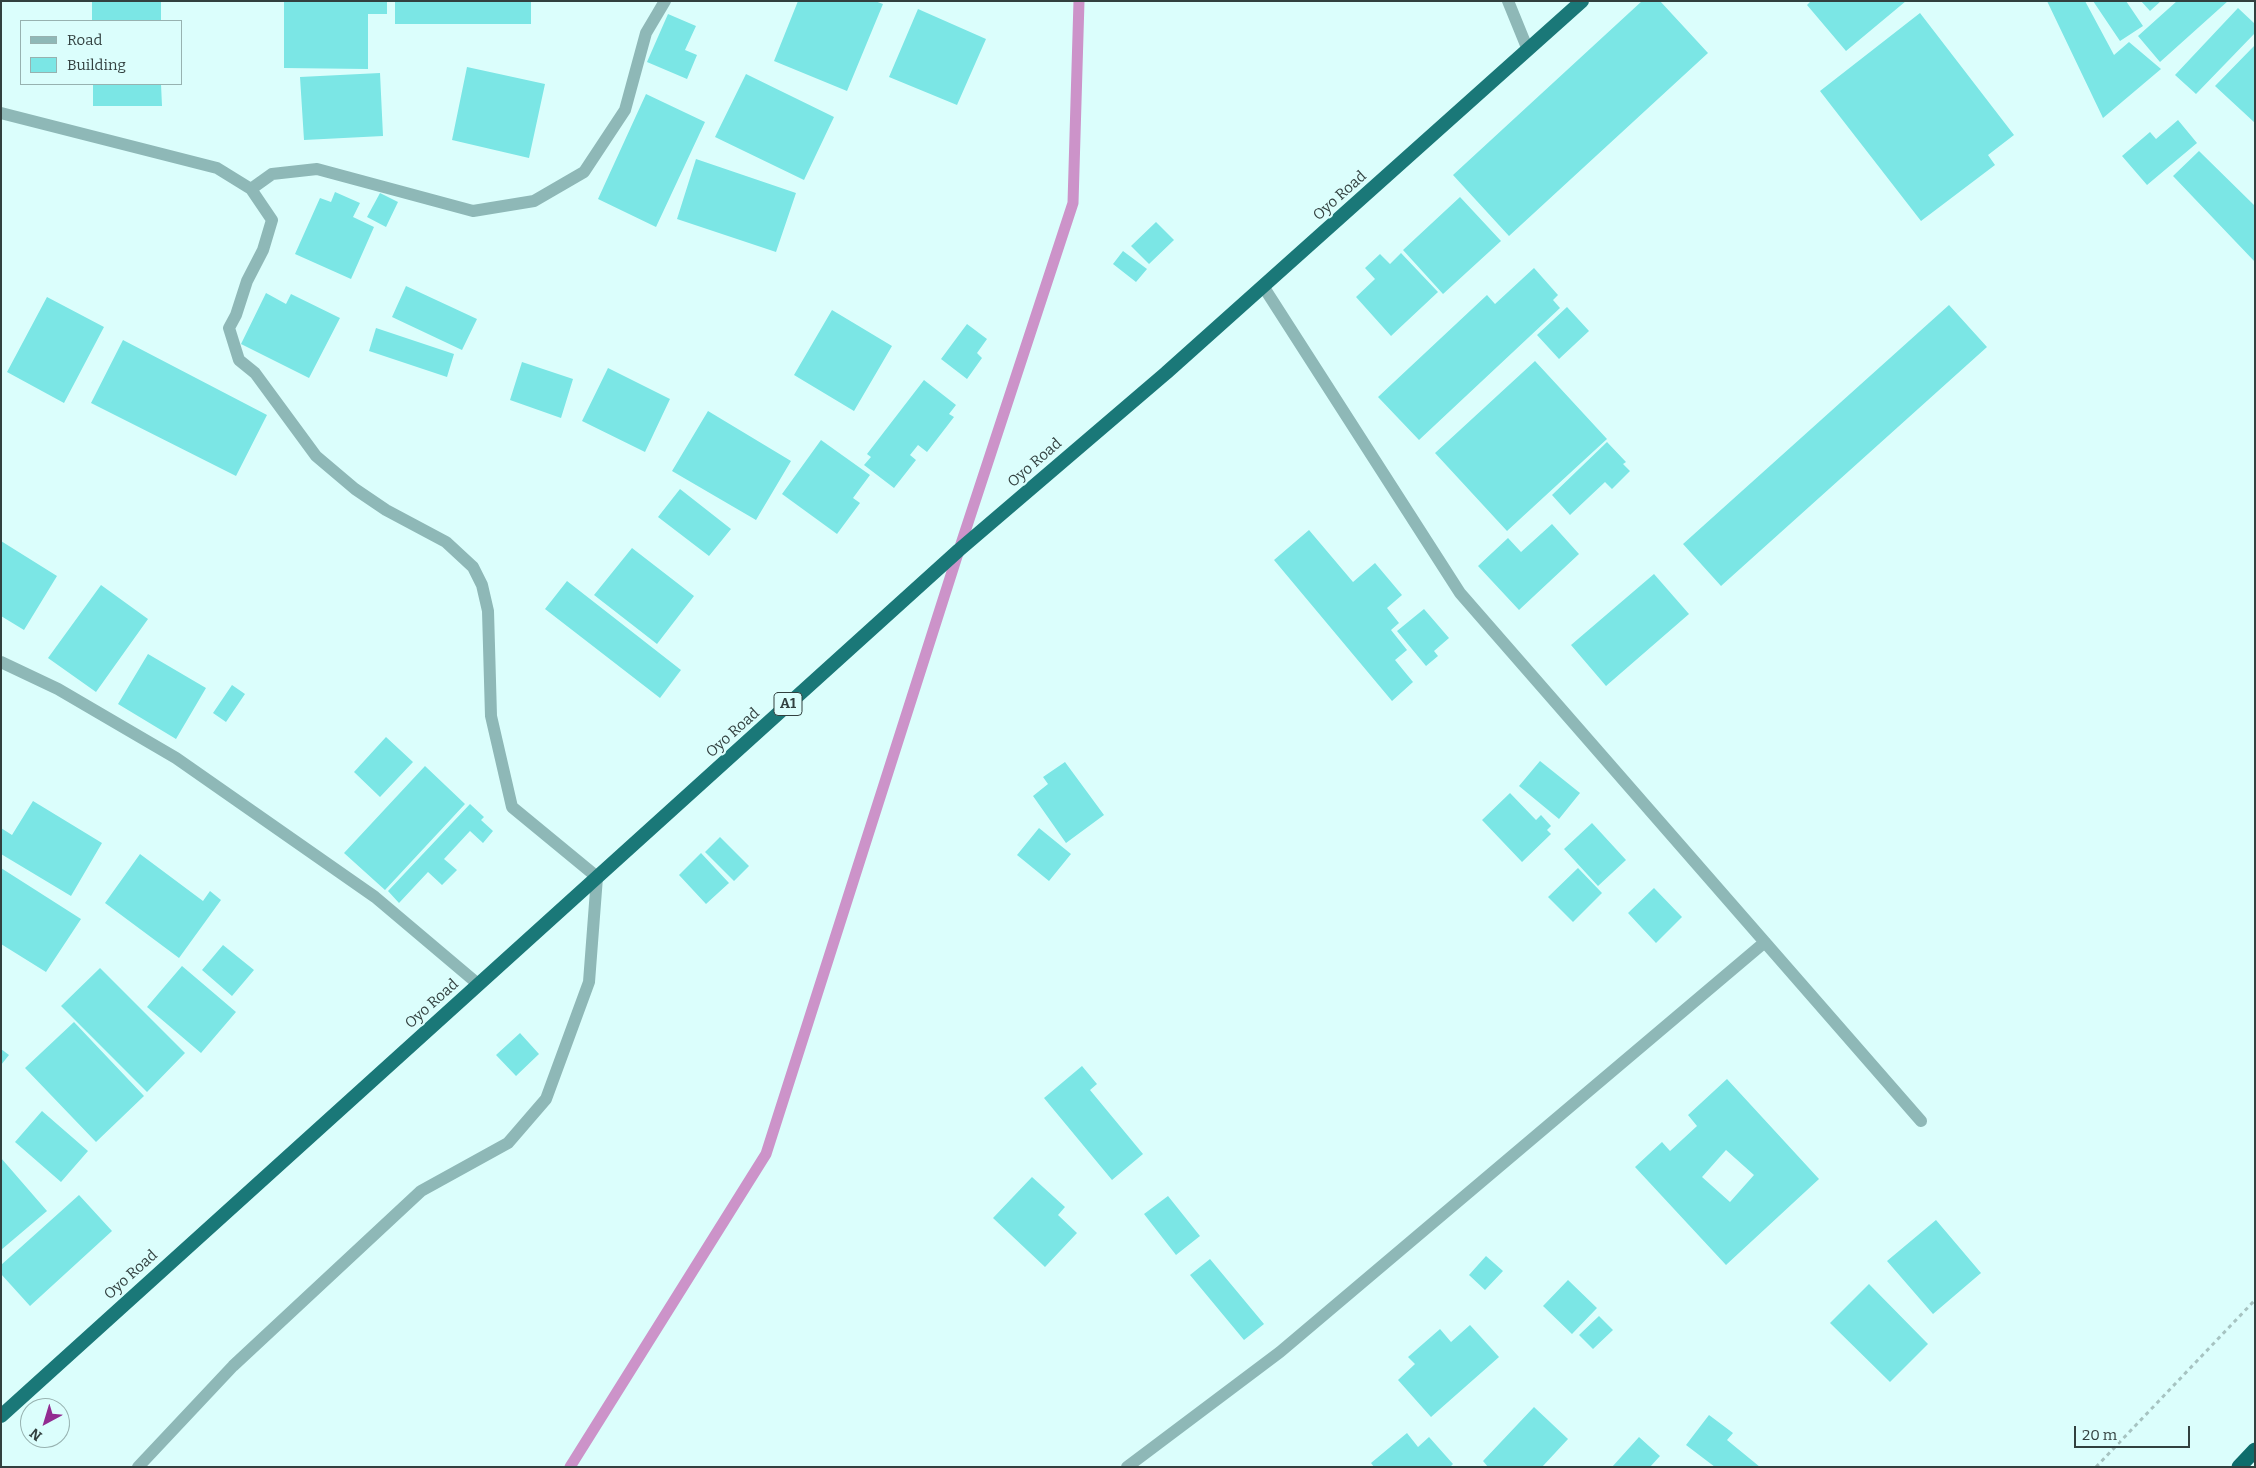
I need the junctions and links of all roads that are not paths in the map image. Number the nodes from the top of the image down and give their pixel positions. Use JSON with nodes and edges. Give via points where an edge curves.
{"nodes":[{"id":1,"x":665,"y":1,"type":"edge"},
{"id":2,"x":1508,"y":1,"type":"edge"},
{"id":3,"x":1582,"y":1,"type":"edge"},
{"id":4,"x":1528,"y":50,"type":"junction"},
{"id":5,"x":1,"y":113,"type":"edge"},
{"id":6,"x":251,"y":189,"type":"junction"},
{"id":7,"x":1263,"y":286,"type":"junction"},
{"id":8,"x":1,"y":662,"type":"edge"},
{"id":9,"x":597,"y":877,"type":"junction"},
{"id":10,"x":1765,"y":942,"type":"junction"},
{"id":11,"x":478,"y":984,"type":"junction"},
{"id":12,"x":1921,"y":1121,"type":"dead end"},
{"id":13,"x":1,"y":1416,"type":"edge"},
{"id":14,"x":2255,"y":1450,"type":"edge"},
{"id":15,"x":138,"y":1467,"type":"edge"},
{"id":16,"x":1127,"y":1467,"type":"edge"},
{"id":17,"x":2240,"y":1467,"type":"edge"}],
"edges":[{"from":1,"to":6,"type":"street","via":[[646,33],[625,110],[584,172],[534,201],[473,210],[317,169],[272,174]]},
{"from":2,"to":4,"type":"street"},
{"from":3,"to":4,"type":"highway","name":"Oyo Road","number":"A1"},
{"from":4,"to":7,"type":"highway","name":"Oyo Road","number":"A1"},
{"from":5,"to":6,"type":"street","via":[[217,168]]},
{"from":6,"to":9,"type":"street","via":[[272,220],[263,250],[229,328],[239,360],[255,373],[316,456],[386,510],[446,542],[473,567],[482,585],[488,611],[492,716],[512,807]]},
{"from":7,"to":9,"type":"highway","name":"Oyo Road","number":"A1","via":[[959,550]]},
{"from":7,"to":10,"type":"street","via":[[1460,593]]},
{"from":8,"to":11,"type":"street","via":[[58,689],[176,758],[375,897]]},
{"from":9,"to":11,"type":"highway","name":"Oyo Road","number":"A1"},
{"from":9,"to":15,"type":"street","via":[[589,982],[546,1099],[508,1143],[421,1191],[233,1366]]},
{"from":10,"to":12,"type":"street"},
{"from":10,"to":16,"type":"street","via":[[1280,1352]]},
{"from":11,"to":13,"type":"highway","name":"Oyo Road","number":"A1"},
{"from":14,"to":17,"type":"highway"}]}
